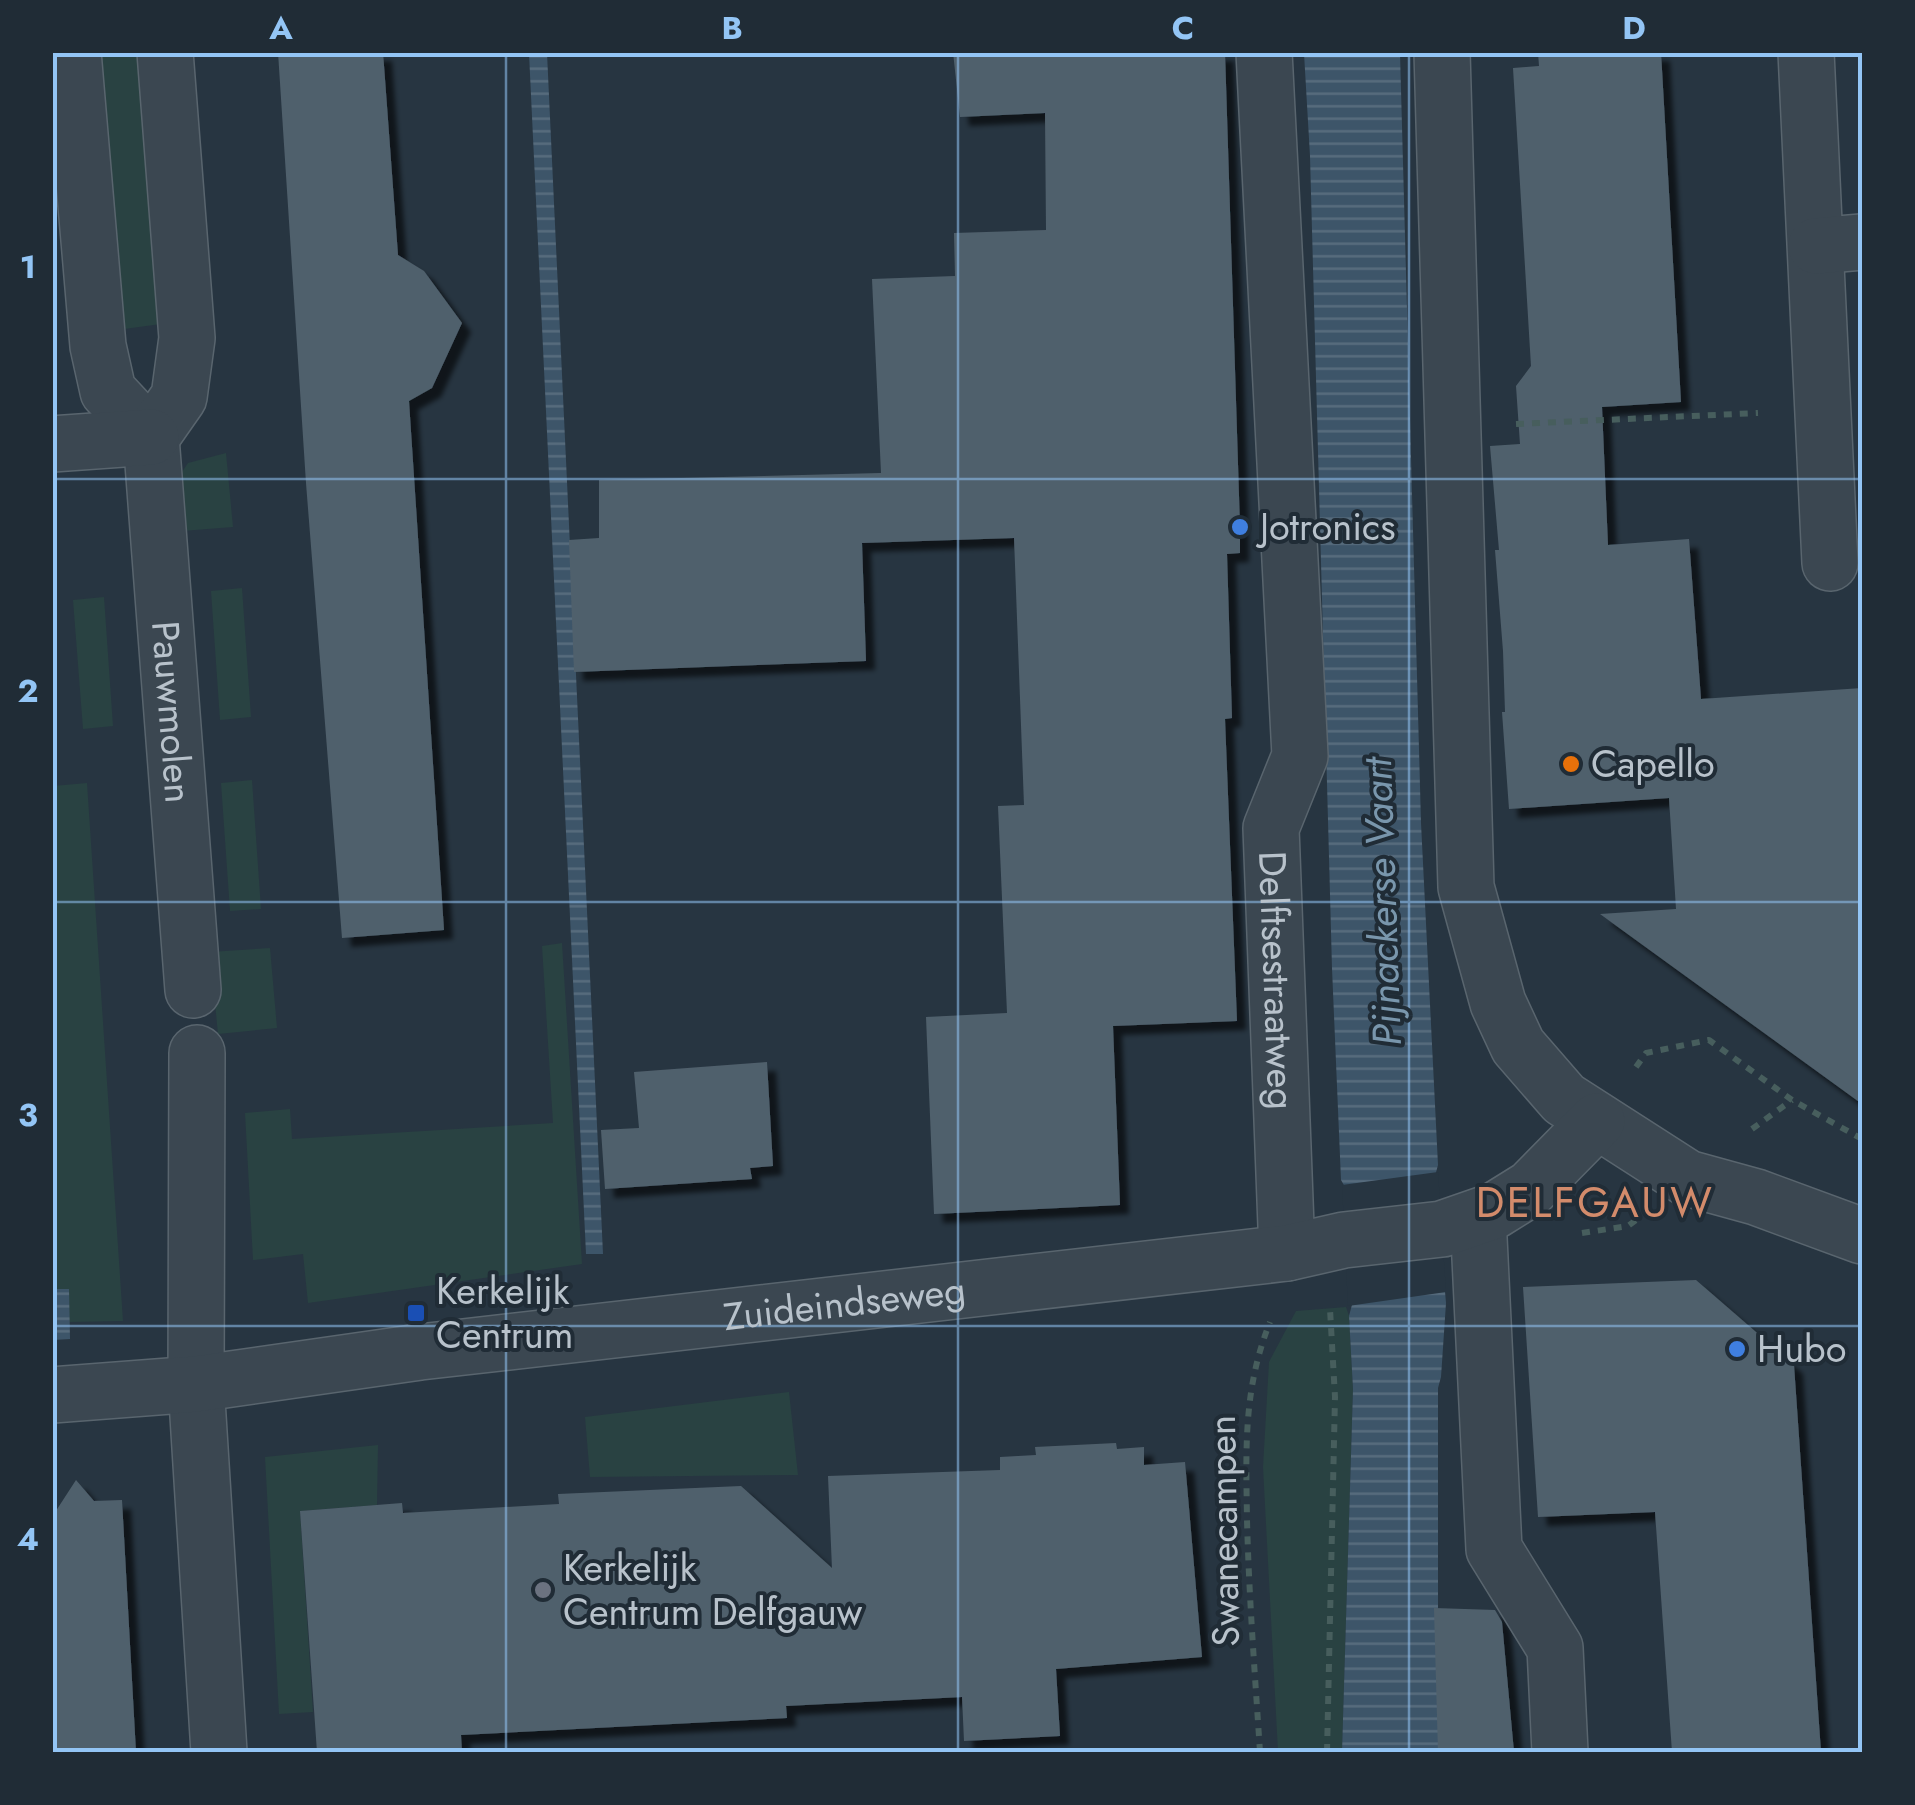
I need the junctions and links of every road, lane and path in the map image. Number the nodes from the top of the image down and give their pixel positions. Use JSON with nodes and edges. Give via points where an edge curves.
{"nodes":[{"id":1,"x":73,"y":52,"type":"edge"},
{"id":2,"x":165,"y":52,"type":"edge"},
{"id":3,"x":1264,"y":52,"type":"edge"},
{"id":4,"x":1442,"y":52,"type":"edge"},
{"id":5,"x":1806,"y":52,"type":"edge"},
{"id":6,"x":1839,"y":244,"type":"edge"},
{"id":7,"x":1824,"y":410,"type":"junction"},
{"id":8,"x":1452,"y":427,"type":"junction"},
{"id":9,"x":151,"y":437,"type":"junction"},
{"id":10,"x":52,"y":444,"type":"edge"},
{"id":11,"x":1830,"y":563,"type":"dead end"},
{"id":12,"x":193,"y":990,"type":"dead end"},
{"id":13,"x":198,"y":1053,"type":"dead end"},
{"id":14,"x":1597,"y":1121,"type":"junction"},
{"id":15,"x":1862,"y":1139,"type":"edge"},
{"id":16,"x":1460,"y":1223,"type":"junction"},
{"id":17,"x":1862,"y":1236,"type":"edge"},
{"id":18,"x":1319,"y":1245,"type":"junction"},
{"id":19,"x":196,"y":1384,"type":"junction"},
{"id":20,"x":52,"y":1395,"type":"edge"},
{"id":21,"x":219,"y":1752,"type":"edge"},
{"id":22,"x":1260,"y":1752,"type":"edge"},
{"id":23,"x":1327,"y":1752,"type":"edge"},
{"id":24,"x":1560,"y":1752,"type":"edge"}],
"edges":[{"from":1,"to":9,"type":"street","via":[[98,346],[108,391]]},
{"from":2,"to":9,"type":"street","via":[[187,338],[179,398]]},
{"from":3,"to":18,"type":"street","name":"Delftsestraatweg","via":[[1300,756],[1271,828]]},
{"from":4,"to":8,"type":"street"},
{"from":5,"to":6,"type":"street"},
{"from":6,"to":7,"type":"street"},
{"from":7,"to":8,"type":"path"},
{"from":7,"to":11,"type":"street"},
{"from":8,"to":14,"type":"street","via":[[1466,887],[1498,1004],[1518,1046],[1564,1099]]},
{"from":9,"to":10,"type":"street"},
{"from":9,"to":12,"type":"street","name":"Pauwmolen"},
{"from":13,"to":19,"type":"street"},
{"from":14,"to":15,"type":"path","via":[[1646,1053],[1709,1040],[1792,1100]]},
{"from":14,"to":16,"type":"street","name":"Zuideindseweg","via":[[1532,1188]]},
{"from":14,"to":17,"type":"street","via":[[1686,1178]]},
{"from":16,"to":18,"type":"street","name":"Zuideindseweg"},
{"from":16,"to":24,"type":"street","via":[[1494,1549],[1555,1648]]},
{"from":18,"to":19,"type":"street","name":"Zuideindseweg"},
{"from":18,"to":22,"type":"path","name":"Swanecampen","via":[[1279,1298],[1256,1356],[1245,1422]]},
{"from":18,"to":23,"type":"path","via":[[1335,1398]]},
{"from":19,"to":20,"type":"street","name":"Zuideindseweg"},
{"from":19,"to":21,"type":"street"}]}
